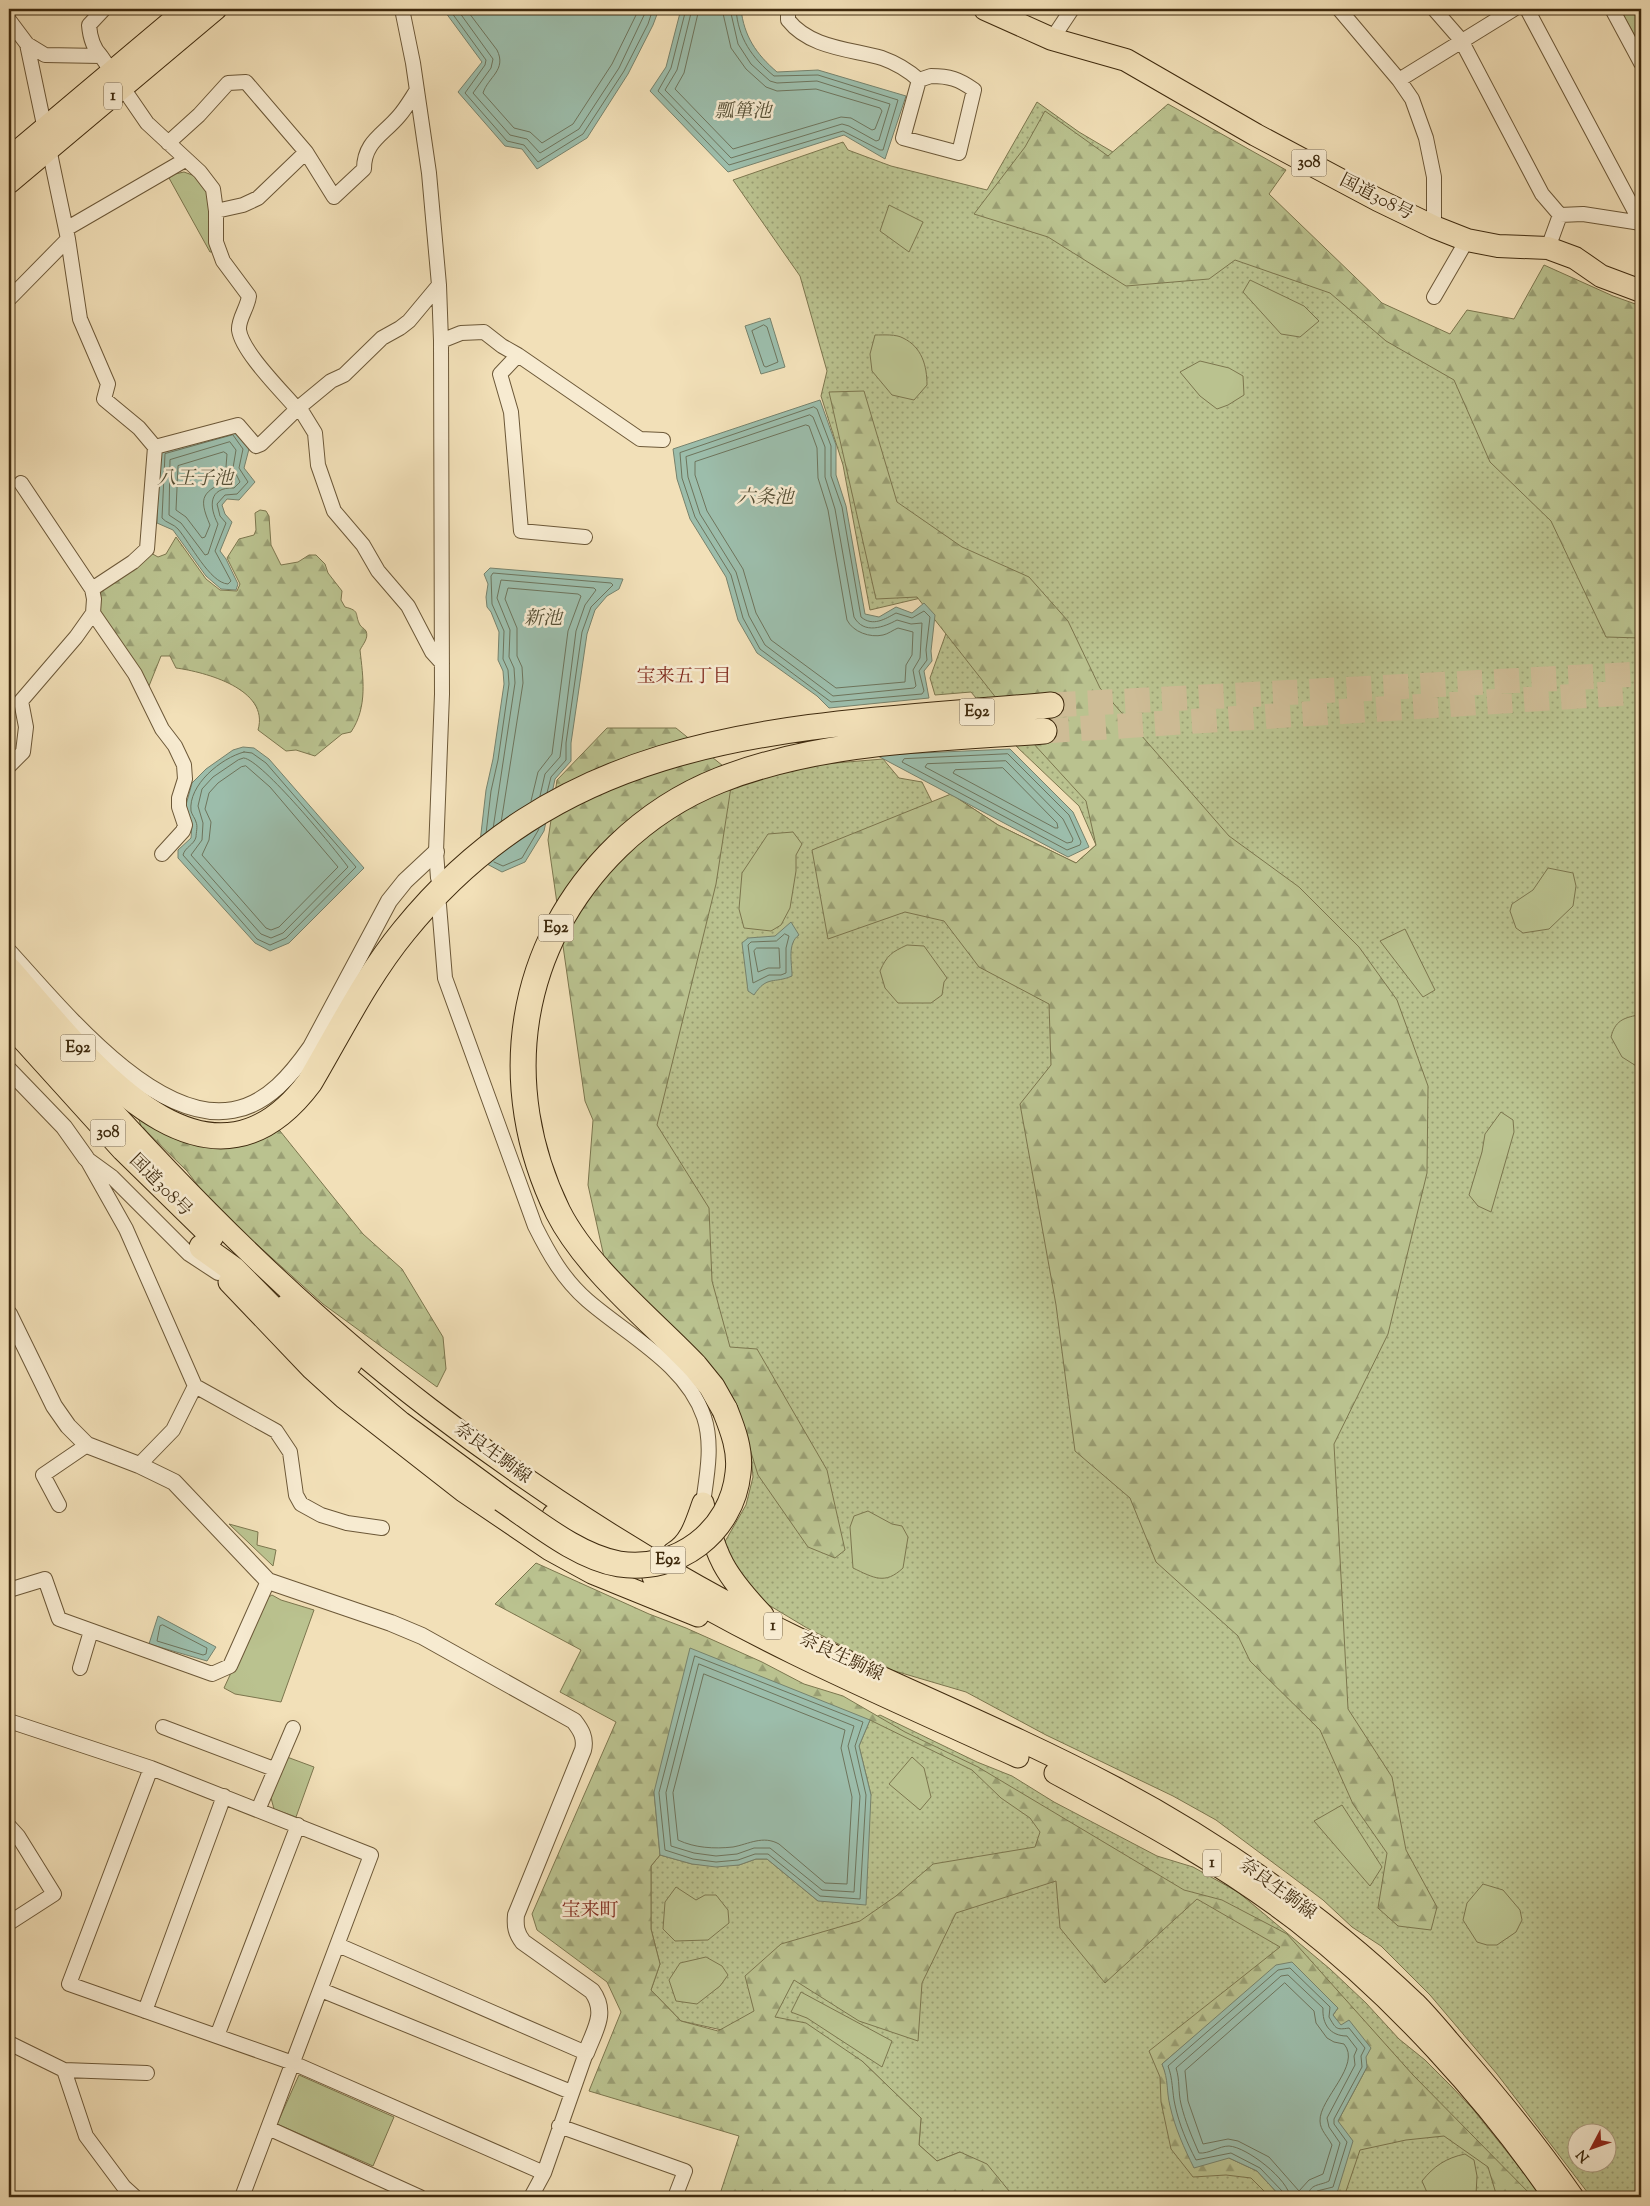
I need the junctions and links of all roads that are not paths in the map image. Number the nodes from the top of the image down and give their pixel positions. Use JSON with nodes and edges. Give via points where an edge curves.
{"nodes":[{"id":1,"x":104,"y":9,"type":"edge"},
{"id":2,"x":186,"y":9,"type":"edge"},
{"id":3,"x":216,"y":9,"type":"edge"},
{"id":4,"x":402,"y":9,"type":"edge"},
{"id":5,"x":788,"y":9,"type":"edge"},
{"id":6,"x":985,"y":9,"type":"edge"},
{"id":7,"x":1072,"y":9,"type":"edge"},
{"id":8,"x":1339,"y":9,"type":"edge"},
{"id":9,"x":1434,"y":9,"type":"edge"},
{"id":10,"x":1514,"y":9,"type":"edge"},
{"id":11,"x":1527,"y":9,"type":"edge"},
{"id":12,"x":1612,"y":9,"type":"edge"},
{"id":13,"x":9,"y":20,"type":"edge"},
{"id":14,"x":1052,"y":39,"type":"junction"},
{"id":15,"x":1461,"y":40,"type":"junction"},
{"id":16,"x":27,"y":44,"type":"junction"},
{"id":17,"x":1641,"y":63,"type":"edge"},
{"id":18,"x":112,"y":72,"type":"junction"},
{"id":19,"x":919,"y":80,"type":"junction"},
{"id":20,"x":1399,"y":80,"type":"junction"},
{"id":21,"x":417,"y":90,"type":"junction"},
{"id":22,"x":45,"y":128,"type":"junction"},
{"id":23,"x":168,"y":143,"type":"junction"},
{"id":24,"x":49,"y":149,"type":"junction"},
{"id":25,"x":306,"y":152,"type":"junction"},
{"id":26,"x":9,"y":158,"type":"edge"},
{"id":27,"x":185,"y":160,"type":"junction"},
{"id":28,"x":9,"y":183,"type":"edge"},
{"id":29,"x":216,"y":211,"type":"junction"},
{"id":30,"x":1560,"y":215,"type":"junction"},
{"id":31,"x":1641,"y":223,"type":"edge"},
{"id":32,"x":1434,"y":227,"type":"junction"},
{"id":33,"x":67,"y":234,"type":"junction"},
{"id":34,"x":1467,"y":240,"type":"junction"},
{"id":35,"x":1548,"y":248,"type":"junction"},
{"id":36,"x":439,"y":285,"type":"junction"},
{"id":37,"x":1641,"y":291,"type":"edge"},
{"id":38,"x":1434,"y":297,"type":"dead end"},
{"id":39,"x":9,"y":298,"type":"edge"},
{"id":40,"x":441,"y":341,"type":"junction"},
{"id":41,"x":518,"y":355,"type":"junction"},
{"id":42,"x":298,"y":408,"type":"junction"},
{"id":43,"x":663,"y":440,"type":"dead end"},
{"id":44,"x":155,"y":447,"type":"junction"},
{"id":45,"x":21,"y":483,"type":"dead end"},
{"id":46,"x":585,"y":537,"type":"dead end"},
{"id":47,"x":92,"y":589,"type":"junction"},
{"id":48,"x":93,"y":613,"type":"junction"},
{"id":49,"x":442,"y":663,"type":"junction"},
{"id":50,"x":1050,"y":705,"type":"tunnel mouth"},
{"id":51,"x":1044,"y":731,"type":"tunnel mouth"},
{"id":52,"x":9,"y":766,"type":"edge"},
{"id":53,"x":436,"y":852,"type":"junction"},
{"id":54,"x":162,"y":854,"type":"dead end"},
{"id":55,"x":447,"y":876,"type":"junction"},
{"id":56,"x":439,"y":905,"type":"dead end"},
{"id":57,"x":9,"y":952,"type":"edge"},
{"id":58,"x":9,"y":970,"type":"edge"},
{"id":59,"x":9,"y":994,"type":"edge"},
{"id":60,"x":9,"y":1024,"type":"edge"},
{"id":61,"x":9,"y":1042,"type":"edge"},
{"id":62,"x":9,"y":1070,"type":"edge"},
{"id":63,"x":86,"y":1158,"type":"junction"},
{"id":64,"x":207,"y":1242,"type":"junction"},
{"id":65,"x":231,"y":1275,"type":"junction"},
{"id":66,"x":9,"y":1314,"type":"edge"},
{"id":67,"x":195,"y":1386,"type":"junction"},
{"id":68,"x":87,"y":1445,"type":"junction"},
{"id":69,"x":139,"y":1464,"type":"junction"},
{"id":70,"x":703,"y":1503,"type":"junction"},
{"id":71,"x":59,"y":1505,"type":"dead end"},
{"id":72,"x":382,"y":1528,"type":"dead end"},
{"id":73,"x":632,"y":1547,"type":"junction"},
{"id":74,"x":268,"y":1581,"type":"junction"},
{"id":75,"x":9,"y":1590,"type":"edge"},
{"id":76,"x":775,"y":1628,"type":"junction"},
{"id":77,"x":91,"y":1631,"type":"junction"},
{"id":78,"x":782,"y":1649,"type":"junction"},
{"id":79,"x":80,"y":1668,"type":"dead end"},
{"id":80,"x":9,"y":1720,"type":"edge"},
{"id":81,"x":163,"y":1728,"type":"dead end"},
{"id":82,"x":293,"y":1728,"type":"dead end"},
{"id":83,"x":151,"y":1768,"type":"junction"},
{"id":84,"x":274,"y":1769,"type":"junction"},
{"id":85,"x":224,"y":1796,"type":"junction"},
{"id":86,"x":258,"y":1810,"type":"junction"},
{"id":87,"x":298,"y":1825,"type":"junction"},
{"id":88,"x":9,"y":1826,"type":"edge"},
{"id":89,"x":9,"y":1923,"type":"edge"},
{"id":90,"x":338,"y":1946,"type":"junction"},
{"id":91,"x":321,"y":1990,"type":"junction"},
{"id":92,"x":145,"y":2010,"type":"junction"},
{"id":93,"x":217,"y":2036,"type":"junction"},
{"id":94,"x":9,"y":2043,"type":"edge"},
{"id":95,"x":586,"y":2053,"type":"junction"},
{"id":96,"x":293,"y":2063,"type":"junction"},
{"id":97,"x":64,"y":2070,"type":"junction"},
{"id":98,"x":148,"y":2073,"type":"dead end"},
{"id":99,"x":572,"y":2092,"type":"junction"},
{"id":100,"x":560,"y":2126,"type":"junction"},
{"id":101,"x":268,"y":2128,"type":"junction"},
{"id":102,"x":544,"y":2173,"type":"junction"},
{"id":103,"x":121,"y":2192,"type":"edge"},
{"id":104,"x":135,"y":2197,"type":"edge"},
{"id":105,"x":242,"y":2197,"type":"edge"},
{"id":106,"x":420,"y":2197,"type":"edge"},
{"id":107,"x":531,"y":2197,"type":"edge"},
{"id":108,"x":675,"y":2197,"type":"edge"},
{"id":109,"x":1554,"y":2197,"type":"edge"},
{"id":110,"x":1573,"y":2197,"type":"edge"}],
"edges":[{"from":1,"to":18,"type":"street","via":[[89,25],[96,51]]},
{"from":2,"to":18,"type":"main road","number":"1"},
{"from":3,"to":18,"type":"main road","number":"1"},
{"from":4,"to":21,"type":"street"},
{"from":5,"to":19,"type":"street","via":[[788,20],[796,31],[824,43],[883,59],[905,68]]},
{"from":6,"to":14,"type":"highway","name":"国道308号","number":"308"},
{"from":7,"to":14,"type":"street"},
{"from":8,"to":20,"type":"street"},
{"from":9,"to":15,"type":"street"},
{"from":10,"to":15,"type":"street"},
{"from":11,"to":31,"type":"street"},
{"from":12,"to":17,"type":"street"},
{"from":13,"to":16,"type":"street"},
{"from":14,"to":32,"type":"highway","name":"国道308号","number":"308","via":[[1126,60],[1256,135]]},
{"from":15,"to":20,"type":"street"},
{"from":15,"to":30,"type":"street","via":[[1542,194]]},
{"from":16,"to":18,"type":"street","via":[[45,54]]},
{"from":16,"to":22,"type":"street"},
{"from":18,"to":22,"type":"main road","number":"1"},
{"from":18,"to":23,"type":"street","via":[[147,123]]},
{"from":18,"to":24,"type":"main road","number":"1"},
{"from":19,"to":19,"type":"street","via":[[904,138],[958,153],[974,90],[950,76]]},
{"from":20,"to":32,"type":"street","via":[[1412,99],[1426,138],[1434,177]]},
{"from":21,"to":25,"type":"street","via":[[399,116],[371,144],[364,156],[364,170],[334,197]]},
{"from":21,"to":36,"type":"street","via":[[429,173]]},
{"from":22,"to":24,"type":"street"},
{"from":22,"to":26,"type":"main road","number":"1"},
{"from":23,"to":25,"type":"street","via":[[228,83],[246,82]]},
{"from":23,"to":27,"type":"street"},
{"from":24,"to":28,"type":"main road","number":"1"},
{"from":24,"to":33,"type":"street"},
{"from":25,"to":29,"type":"street","via":[[258,198]]},
{"from":27,"to":29,"type":"street","via":[[200,172],[212,189]]},
{"from":27,"to":33,"type":"street"},
{"from":29,"to":42,"type":"street","via":[[216,242],[223,261],[249,296],[239,328],[243,341]]},
{"from":30,"to":31,"type":"street","via":[[1583,214]]},
{"from":30,"to":35,"type":"street"},
{"from":32,"to":34,"type":"highway","name":"国道308号","number":"308"},
{"from":33,"to":39,"type":"street"},
{"from":33,"to":44,"type":"street","via":[[80,319],[108,384],[104,399]]},
{"from":34,"to":35,"type":"highway","name":"国道308号","number":"308","via":[[1498,246]]},
{"from":34,"to":38,"type":"street"},
{"from":35,"to":37,"type":"highway","name":"国道308号","number":"308","via":[[1575,258],[1601,276]]},
{"from":36,"to":40,"type":"street"},
{"from":36,"to":42,"type":"street","via":[[400,328],[382,338],[344,374]]},
{"from":40,"to":41,"type":"street","via":[[461,333],[484,332]]},
{"from":40,"to":49,"type":"street"},
{"from":41,"to":43,"type":"street","via":[[640,439]]},
{"from":41,"to":46,"type":"street","via":[[500,374],[511,412],[521,531]]},
{"from":42,"to":44,"type":"street","via":[[256,446],[238,425]]},
{"from":42,"to":49,"type":"street","via":[[315,433],[318,465],[334,511],[408,606],[432,652]]},
{"from":44,"to":47,"type":"street","via":[[147,549]]},
{"from":45,"to":47,"type":"street"},
{"from":47,"to":48,"type":"street"},
{"from":48,"to":52,"type":"street","via":[[21,701],[26,727],[23,752]]},
{"from":48,"to":54,"type":"street","via":[[135,674],[184,765],[179,807],[185,825]]},
{"from":49,"to":53,"type":"street"},
{"from":50,"to":55,"type":"highway","number":"E92","via":[[818,727],[687,749],[588,785],[545,807]]},
{"from":51,"to":65,"type":"highway","number":"E92","bridge":true,"via":[[906,741],[812,753],[718,780],[671,804],[626,838],[587,880],[551,937],[528,1007],[523,1056],[526,1106],[542,1170],[559,1212],[583,1251],[695,1366],[712,1387],[734,1431],[738,1452],[735,1490],[715,1528],[699,1544],[664,1562],[620,1564],[601,1560],[560,1537],[400,1424]]},
{"from":53,"to":55,"type":"street"},
{"from":53,"to":57,"type":"street","via":[[389,901],[296,1069],[257,1102],[233,1110],[206,1110],[181,1104],[154,1091],[46,999]]},
{"from":55,"to":58,"type":"highway","number":"E92","via":[[386,954],[297,1100],[261,1128],[243,1133],[209,1135],[192,1132],[155,1116],[132,1100],[64,1034]]},
{"from":56,"to":70,"type":"street","via":[[445,978],[535,1226],[565,1278],[666,1364],[696,1397],[709,1440]]},
{"from":59,"to":73,"type":"main road","name":"奈良生駒線","number":"1","via":[[65,1059],[205,1208],[348,1342],[506,1466]]},
{"from":60,"to":64,"type":"highway","name":"国道308号","number":"308"},
{"from":61,"to":64,"type":"highway","name":"国道308号","number":"308","via":[[114,1157]]},
{"from":62,"to":63,"type":"street","via":[[64,1127]]},
{"from":63,"to":65,"type":"street","via":[[112,1177],[189,1254]]},
{"from":63,"to":67,"type":"street","via":[[126,1229]]},
{"from":64,"to":65,"type":"highway","number":"E92"},
{"from":64,"to":78,"type":"main road","name":"奈良生駒線","number":"1","via":[[342,1356],[468,1455],[587,1537],[706,1610]]},
{"from":65,"to":78,"type":"main road","name":"奈良生駒線","number":"1","via":[[312,1370],[407,1448],[506,1522],[592,1573]]},
{"from":66,"to":68,"type":"street","via":[[54,1406]]},
{"from":67,"to":69,"type":"street","via":[[173,1430]]},
{"from":67,"to":72,"type":"street","via":[[276,1431],[290,1452],[296,1495],[301,1504],[321,1516]]},
{"from":68,"to":69,"type":"street"},
{"from":68,"to":71,"type":"street","via":[[43,1475]]},
{"from":69,"to":74,"type":"street","via":[[174,1482]]},
{"from":70,"to":73,"type":"main road","via":[[692,1533],[675,1552],[663,1556]]},
{"from":70,"to":76,"type":"main road","via":[[719,1559],[728,1575]]},
{"from":73,"to":76,"type":"main road","name":"奈良生駒線","number":"1"},
{"from":74,"to":77,"type":"street","via":[[230,1666],[212,1674]]},
{"from":74,"to":95,"type":"street","via":[[422,1636],[574,1721],[579,1728],[583,1736],[583,1750],[516,1915],[515,1925],[523,1942],[592,1991],[598,1999],[600,2017]]},
{"from":75,"to":77,"type":"street","via":[[45,1579],[59,1620]]},
{"from":76,"to":110,"type":"main road","name":"奈良生駒線","number":"1","via":[[1053,1756],[1182,1826],[1266,1880],[1348,1942],[1418,2006],[1499,2099]]},
{"from":77,"to":79,"type":"street"},
{"from":78,"to":109,"type":"main road","name":"奈良生駒線","number":"1","via":[[1062,1778],[1184,1845],[1282,1910],[1393,2007],[1452,2068],[1499,2122]]},
{"from":80,"to":83,"type":"street"},
{"from":81,"to":84,"type":"street"},
{"from":82,"to":84,"type":"street"},
{"from":83,"to":85,"type":"street"},
{"from":83,"to":92,"type":"street","via":[[69,1984]]},
{"from":84,"to":86,"type":"street"},
{"from":85,"to":86,"type":"street"},
{"from":85,"to":92,"type":"street"},
{"from":86,"to":87,"type":"street"},
{"from":87,"to":90,"type":"street","via":[[371,1855]]},
{"from":87,"to":93,"type":"street"},
{"from":88,"to":89,"type":"street","via":[[54,1894]]},
{"from":90,"to":91,"type":"street"},
{"from":90,"to":95,"type":"street"},
{"from":91,"to":96,"type":"street"},
{"from":91,"to":99,"type":"street"},
{"from":92,"to":93,"type":"street"},
{"from":93,"to":96,"type":"street"},
{"from":94,"to":97,"type":"street"},
{"from":95,"to":99,"type":"street"},
{"from":96,"to":101,"type":"street"},
{"from":96,"to":102,"type":"street"},
{"from":97,"to":98,"type":"street"},
{"from":97,"to":103,"type":"street","via":[[86,2136]]},
{"from":99,"to":100,"type":"street"},
{"from":100,"to":102,"type":"street"},
{"from":100,"to":108,"type":"street","via":[[685,2171]]},
{"from":101,"to":105,"type":"street"},
{"from":101,"to":106,"type":"street"},
{"from":102,"to":107,"type":"street"},
{"from":103,"to":104,"type":"street"}]}
